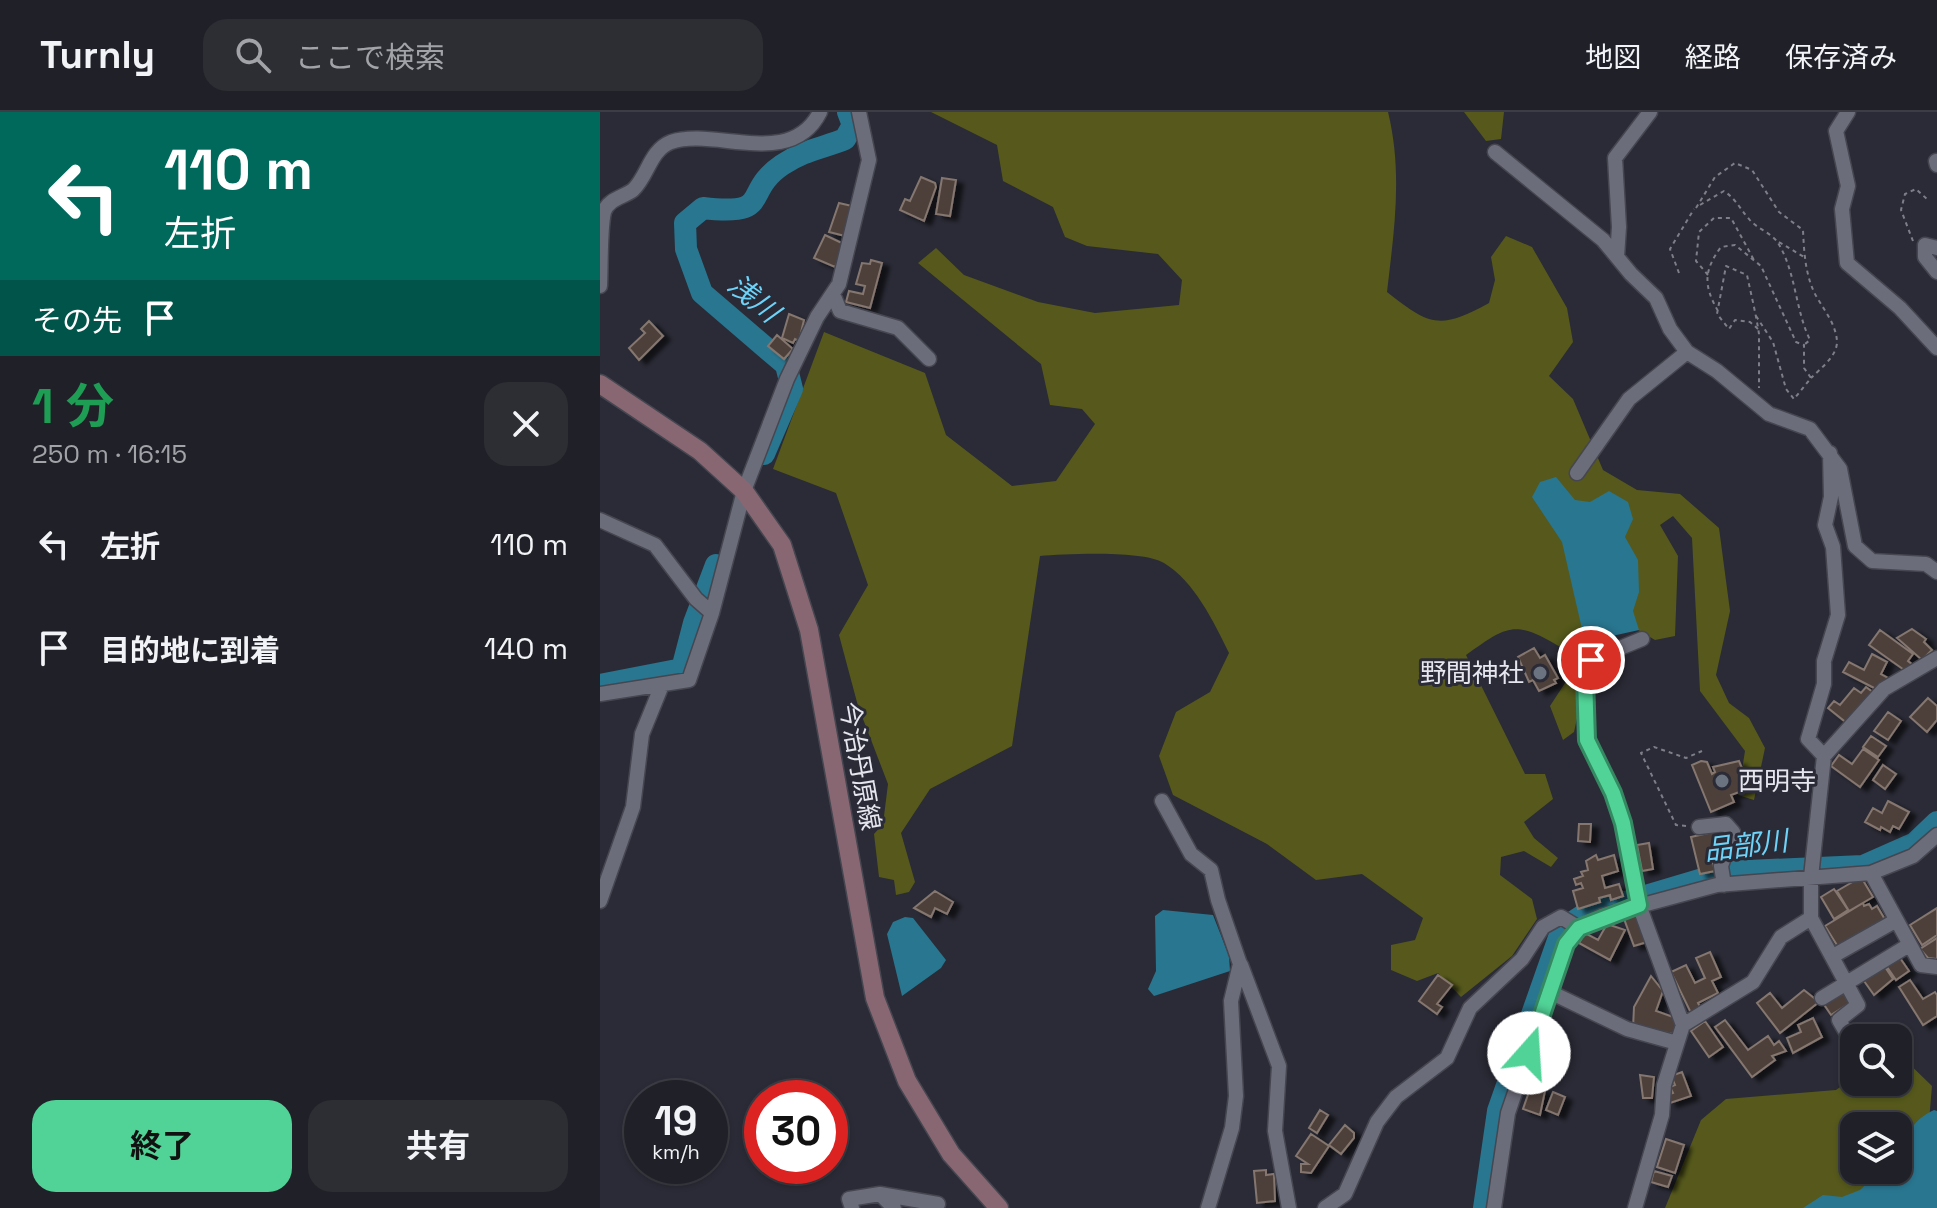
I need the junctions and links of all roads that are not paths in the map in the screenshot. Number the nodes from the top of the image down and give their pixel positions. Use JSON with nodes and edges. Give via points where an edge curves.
{"nodes":[{"id":1,"x":820,"y":112,"type":"edge"},
{"id":2,"x":859,"y":112,"type":"edge"},
{"id":3,"x":1650,"y":112,"type":"edge"},
{"id":4,"x":1848,"y":112,"type":"edge"},
{"id":5,"x":1495,"y":152,"type":"dead end"},
{"id":6,"x":1931,"y":250,"type":"edge"},
{"id":7,"x":1617,"y":257,"type":"junction"},
{"id":8,"x":1937,"y":272,"type":"edge"},
{"id":9,"x":600,"y":286,"type":"edge"},
{"id":10,"x":833,"y":294,"type":"junction"},
{"id":11,"x":1937,"y":348,"type":"edge"},
{"id":12,"x":1687,"y":352,"type":"junction"},
{"id":13,"x":929,"y":359,"type":"dead end"},
{"id":14,"x":600,"y":384,"type":"edge"},
{"id":15,"x":1830,"y":452,"type":"junction"},
{"id":16,"x":1577,"y":473,"type":"dead end"},
{"id":17,"x":744,"y":491,"type":"junction"},
{"id":18,"x":600,"y":520,"type":"edge"},
{"id":19,"x":1937,"y":572,"type":"edge"},
{"id":20,"x":712,"y":613,"type":"junction"},
{"id":21,"x":1642,"y":639,"type":"dead end"},
{"id":22,"x":1937,"y":658,"type":"edge"},
{"id":23,"x":662,"y":685,"type":"junction"},
{"id":24,"x":600,"y":694,"type":"edge"},
{"id":25,"x":1824,"y":756,"type":"junction"},
{"id":26,"x":1162,"y":801,"type":"dead end"},
{"id":27,"x":1699,"y":827,"type":"road end"},
{"id":28,"x":1937,"y":835,"type":"edge"},
{"id":29,"x":1871,"y":873,"type":"junction"},
{"id":30,"x":1811,"y":877,"type":"junction"},
{"id":31,"x":1724,"y":885,"type":"junction"},
{"id":32,"x":600,"y":901,"type":"edge"},
{"id":33,"x":1639,"y":905,"type":"junction"},
{"id":34,"x":1811,"y":918,"type":"junction"},
{"id":35,"x":1895,"y":921,"type":"junction"},
{"id":36,"x":1579,"y":928,"type":"junction"},
{"id":37,"x":1909,"y":945,"type":"junction"},
{"id":38,"x":1833,"y":956,"type":"junction"},
{"id":39,"x":1240,"y":964,"type":"junction"},
{"id":40,"x":1937,"y":967,"type":"edge"},
{"id":41,"x":1845,"y":984,"type":"junction"},
{"id":42,"x":1550,"y":992,"type":"junction"},
{"id":43,"x":1822,"y":998,"type":"dead end"},
{"id":44,"x":1841,"y":1024,"type":"edge"},
{"id":45,"x":1683,"y":1025,"type":"junction"},
{"id":46,"x":1677,"y":1043,"type":"junction"},
{"id":47,"x":880,"y":1194,"type":"junction"},
{"id":48,"x":1343,"y":1201,"type":"edge"},
{"id":49,"x":857,"y":1204,"type":"edge"},
{"id":50,"x":938,"y":1204,"type":"dead end"},
{"id":51,"x":894,"y":1208,"type":"edge"},
{"id":52,"x":999,"y":1208,"type":"edge"},
{"id":53,"x":1208,"y":1208,"type":"edge"},
{"id":54,"x":1289,"y":1208,"type":"edge"},
{"id":55,"x":1325,"y":1208,"type":"edge"},
{"id":56,"x":1494,"y":1208,"type":"edge"},
{"id":57,"x":1635,"y":1208,"type":"edge"}],
"edges":[{"from":1,"to":9,"type":"street","via":[[800,136],[781,142],[681,141],[658,150],[633,189],[604,211]]},
{"from":2,"to":10,"type":"street","via":[[869,160]]},
{"from":3,"to":7,"type":"street","via":[[1615,158]]},
{"from":4,"to":11,"type":"street","via":[[1836,131],[1848,186],[1842,209],[1847,263]]},
{"from":5,"to":7,"type":"street"},
{"from":6,"to":8,"type":"street"},
{"from":7,"to":12,"type":"street","via":[[1656,298]]},
{"from":10,"to":13,"type":"street","via":[[840,311],[898,328]]},
{"from":10,"to":17,"type":"street","via":[[787,379]]},
{"from":12,"to":15,"type":"street","via":[[1769,414],[1810,429]]},
{"from":12,"to":16,"type":"street","via":[[1629,399]]},
{"from":14,"to":17,"type":"main road","name":"今治丹原線","via":[[700,451]]},
{"from":15,"to":19,"type":"street","via":[[1840,469],[1855,546],[1872,561],[1926,564]]},
{"from":15,"to":25,"type":"street","via":[[1831,497],[1825,525],[1833,547],[1838,615],[1808,739]]},
{"from":17,"to":20,"type":"street"},
{"from":17,"to":52,"type":"main road","name":"今治丹原線","via":[[782,545],[809,630],[875,998],[907,1081],[951,1154]]},
{"from":18,"to":20,"type":"street","via":[[655,545]]},
{"from":20,"to":23,"type":"street","via":[[689,680]]},
{"from":21,"to":33,"type":"street","via":[[1591,660],[1585,677],[1587,740],[1623,823]]},
{"from":22,"to":25,"type":"street","via":[[1884,689]]},
{"from":23,"to":24,"type":"street"},
{"from":23,"to":32,"type":"street","via":[[642,734],[633,807]]},
{"from":25,"to":30,"type":"street"},
{"from":26,"to":39,"type":"street","via":[[1191,854],[1211,870]]},
{"from":27,"to":31,"type":"street","via":[[1726,824],[1733,832],[1721,866]]},
{"from":28,"to":29,"type":"street","via":[[1913,856]]},
{"from":29,"to":30,"type":"street"},
{"from":29,"to":35,"type":"street"},
{"from":30,"to":31,"type":"street"},
{"from":30,"to":34,"type":"street"},
{"from":31,"to":33,"type":"street"},
{"from":33,"to":36,"type":"street"},
{"from":33,"to":45,"type":"street"},
{"from":34,"to":38,"type":"street"},
{"from":34,"to":45,"type":"street","via":[[1781,937],[1753,982]]},
{"from":35,"to":37,"type":"street"},
{"from":35,"to":38,"type":"street"},
{"from":36,"to":42,"type":"street","via":[[1566,944]]},
{"from":36,"to":48,"type":"street","via":[[1561,917],[1543,927],[1522,959],[1470,1008],[1447,1058],[1396,1097],[1377,1122]]},
{"from":37,"to":40,"type":"street","via":[[1924,968]]},
{"from":37,"to":41,"type":"street"},
{"from":38,"to":41,"type":"street"},
{"from":39,"to":53,"type":"street","via":[[1231,1001],[1235,1106]]},
{"from":39,"to":54,"type":"street","via":[[1279,1066],[1275,1131]]},
{"from":41,"to":43,"type":"street"},
{"from":41,"to":44,"type":"street","via":[[1858,1005],[1839,1020]]},
{"from":42,"to":46,"type":"street","via":[[1627,1029]]},
{"from":42,"to":56,"type":"street","via":[[1508,1113]]},
{"from":45,"to":46,"type":"street"},
{"from":46,"to":57,"type":"street"},
{"from":47,"to":49,"type":"street"},
{"from":47,"to":50,"type":"street"},
{"from":47,"to":51,"type":"street"},
{"from":48,"to":55,"type":"street"}]}
